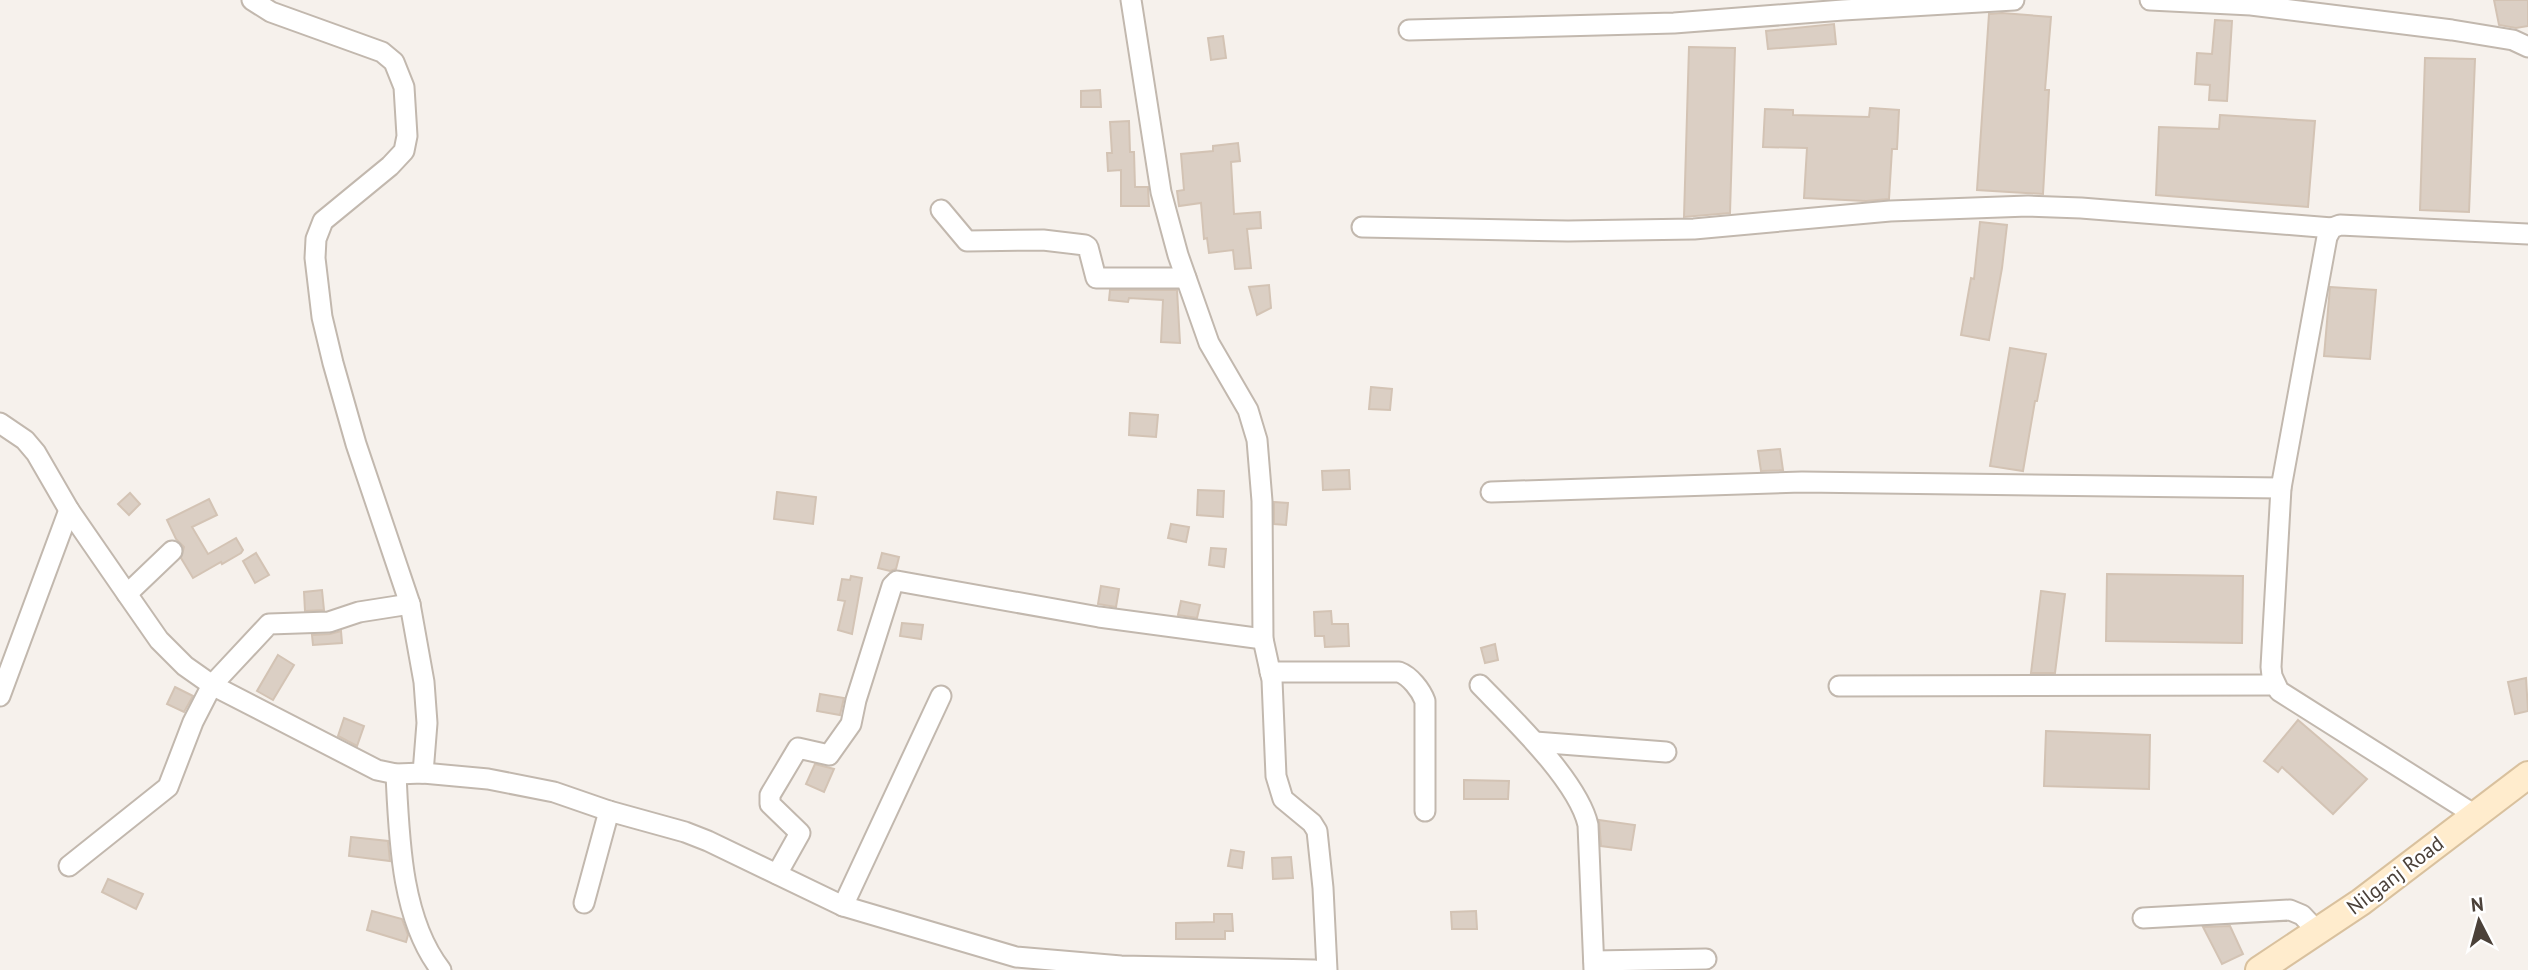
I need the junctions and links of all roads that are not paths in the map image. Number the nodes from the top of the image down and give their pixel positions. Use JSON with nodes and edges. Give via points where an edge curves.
{"nodes":[{"id":1,"x":252,"y":0,"type":"edge"},
{"id":2,"x":1131,"y":0,"type":"edge"},
{"id":3,"x":2014,"y":0,"type":"edge"},
{"id":4,"x":2150,"y":0,"type":"edge"},
{"id":5,"x":2251,"y":2,"type":"edge"},
{"id":6,"x":1409,"y":30,"type":"dead end"},
{"id":7,"x":2528,"y":47,"type":"edge"},
{"id":8,"x":941,"y":210,"type":"dead end"},
{"id":9,"x":1362,"y":227,"type":"dead end"},
{"id":10,"x":2332,"y":228,"type":"junction"},
{"id":11,"x":2528,"y":234,"type":"edge"},
{"id":12,"x":1186,"y":278,"type":"junction"},
{"id":13,"x":0,"y":423,"type":"edge"},
{"id":14,"x":2281,"y":488,"type":"junction"},
{"id":15,"x":1491,"y":492,"type":"dead end"},
{"id":16,"x":69,"y":510,"type":"junction"},
{"id":17,"x":172,"y":551,"type":"dead end"},
{"id":18,"x":127,"y":594,"type":"junction"},
{"id":19,"x":410,"y":604,"type":"junction"},
{"id":20,"x":1263,"y":639,"type":"junction"},
{"id":21,"x":1270,"y":672,"type":"junction"},
{"id":22,"x":212,"y":685,"type":"junction"},
{"id":23,"x":1480,"y":685,"type":"dead end"},
{"id":24,"x":2274,"y":685,"type":"junction"},
{"id":25,"x":1839,"y":686,"type":"dead end"},
{"id":26,"x":0,"y":696,"type":"edge"},
{"id":27,"x":941,"y":696,"type":"dead end"},
{"id":28,"x":1535,"y":742,"type":"junction"},
{"id":29,"x":1666,"y":752,"type":"dead end"},
{"id":30,"x":423,"y":773,"type":"junction"},
{"id":31,"x":396,"y":774,"type":"junction"},
{"id":32,"x":2528,"y":775,"type":"edge"},
{"id":33,"x":609,"y":811,"type":"junction"},
{"id":34,"x":1425,"y":811,"type":"dead end"},
{"id":35,"x":2474,"y":815,"type":"junction"},
{"id":36,"x":69,"y":866,"type":"dead end"},
{"id":37,"x":777,"y":874,"type":"junction"},
{"id":38,"x":584,"y":903,"type":"dead end"},
{"id":39,"x":843,"y":906,"type":"junction"},
{"id":40,"x":2143,"y":918,"type":"dead end"},
{"id":41,"x":2317,"y":931,"type":"junction"},
{"id":42,"x":1706,"y":959,"type":"dead end"},
{"id":43,"x":1015,"y":963,"type":"edge"},
{"id":44,"x":1594,"y":966,"type":"edge"},
{"id":45,"x":442,"y":970,"type":"edge"},
{"id":46,"x":1315,"y":970,"type":"edge"},
{"id":47,"x":1326,"y":970,"type":"edge"},
{"id":48,"x":2259,"y":970,"type":"edge"}],
"edges":[{"from":1,"to":19,"type":"street","via":[[271,12],[382,52],[394,62],[401,78],[407,136],[404,151],[323,221],[314,248],[333,363]]},
{"from":2,"to":12,"type":"street","via":[[1161,192]]},
{"from":3,"to":6,"type":"street","via":[[1707,22]]},
{"from":4,"to":5,"type":"street"},
{"from":5,"to":7,"type":"street","via":[[2452,30],[2513,40]]},
{"from":8,"to":12,"type":"street","via":[[967,241],[1043,240],[1085,245],[1096,278]]},
{"from":9,"to":10,"type":"street","via":[[1694,229],[1890,211],[2028,206]]},
{"from":10,"to":11,"type":"street"},
{"from":10,"to":14,"type":"street"},
{"from":12,"to":20,"type":"street","via":[[1209,343],[1248,410],[1255,431],[1262,501]]},
{"from":13,"to":16,"type":"street","via":[[36,453]]},
{"from":14,"to":15,"type":"street","via":[[1802,482]]},
{"from":14,"to":24,"type":"street"},
{"from":16,"to":18,"type":"street"},
{"from":16,"to":26,"type":"street"},
{"from":17,"to":18,"type":"street"},
{"from":18,"to":22,"type":"street","via":[[166,648]]},
{"from":19,"to":22,"type":"street","via":[[329,622],[272,622]]},
{"from":19,"to":30,"type":"street","via":[[424,682]]},
{"from":20,"to":21,"type":"street"},
{"from":20,"to":37,"type":"street","via":[[1099,617],[898,580],[891,586],[848,731],[829,755],[797,748],[770,795],[770,804],[800,833]]},
{"from":21,"to":34,"type":"street","via":[[1404,673],[1425,701]]},
{"from":21,"to":47,"type":"street","via":[[1279,791],[1317,831]]},
{"from":22,"to":31,"type":"street","via":[[377,770]]},
{"from":22,"to":36,"type":"street","via":[[168,787]]},
{"from":23,"to":28,"type":"street"},
{"from":24,"to":25,"type":"street"},
{"from":24,"to":35,"type":"street"},
{"from":27,"to":39,"type":"street"},
{"from":28,"to":29,"type":"street"},
{"from":28,"to":44,"type":"street","via":[[1586,814]]},
{"from":30,"to":31,"type":"street"},
{"from":30,"to":33,"type":"street","via":[[554,792]]},
{"from":31,"to":45,"type":"street","via":[[400,845],[413,908],[420,934]]},
{"from":32,"to":35,"type":"street","name":"Nilganj Road"},
{"from":33,"to":37,"type":"street","via":[[685,832]]},
{"from":33,"to":38,"type":"street"},
{"from":35,"to":41,"type":"street","name":"Nilganj Road"},
{"from":37,"to":39,"type":"street"},
{"from":39,"to":43,"type":"street"},
{"from":40,"to":41,"type":"street","via":[[2290,910]]},
{"from":41,"to":48,"type":"street","name":"Nilganj Road"},
{"from":42,"to":44,"type":"street"},
{"from":43,"to":46,"type":"street"}]}
